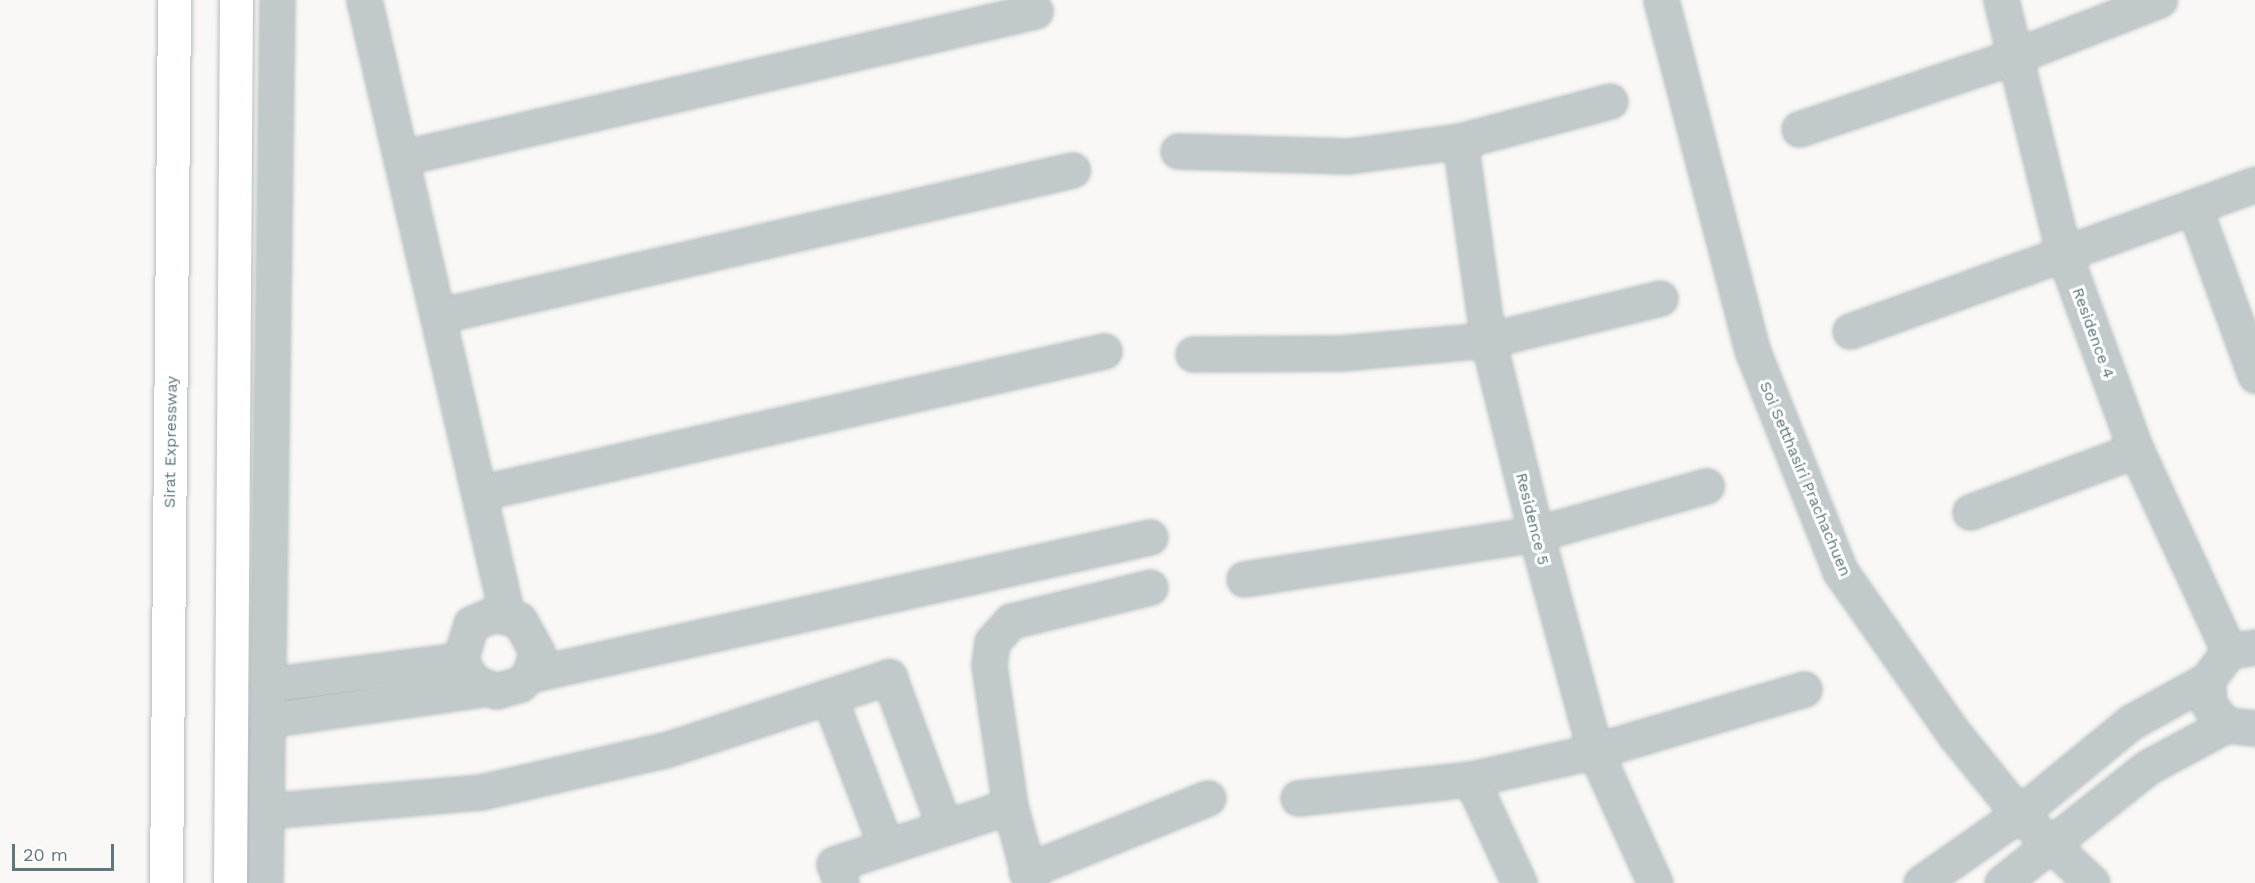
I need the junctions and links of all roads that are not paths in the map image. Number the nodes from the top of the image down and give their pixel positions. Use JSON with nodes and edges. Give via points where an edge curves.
{"nodes":[{"id":1,"x":174,"y":0,"type":"edge"},
{"id":2,"x":236,"y":0,"type":"edge"},
{"id":3,"x":277,"y":0,"type":"edge"},
{"id":4,"x":364,"y":0,"type":"edge"},
{"id":5,"x":1661,"y":0,"type":"edge"},
{"id":6,"x":2001,"y":0,"type":"edge"},
{"id":7,"x":2159,"y":0,"type":"edge"},
{"id":8,"x":1035,"y":11,"type":"dead end"},
{"id":9,"x":2013,"y":57,"type":"junction"},
{"id":10,"x":1610,"y":101,"type":"dead end"},
{"id":11,"x":1799,"y":129,"type":"dead end"},
{"id":12,"x":1460,"y":141,"type":"junction"},
{"id":13,"x":1178,"y":151,"type":"dead end"},
{"id":14,"x":401,"y":158,"type":"junction"},
{"id":15,"x":1072,"y":170,"type":"dead end"},
{"id":16,"x":2255,"y":184,"type":"edge"},
{"id":17,"x":2194,"y":207,"type":"junction"},
{"id":18,"x":2063,"y":251,"type":"junction"},
{"id":19,"x":1660,"y":298,"type":"dead end"},
{"id":20,"x":438,"y":316,"type":"junction"},
{"id":21,"x":1850,"y":331,"type":"dead end"},
{"id":22,"x":1488,"y":340,"type":"junction"},
{"id":23,"x":1104,"y":351,"type":"dead end"},
{"id":24,"x":1194,"y":354,"type":"dead end"},
{"id":25,"x":2255,"y":375,"type":"edge"},
{"id":26,"x":2136,"y":450,"type":"junction"},
{"id":27,"x":1706,"y":486,"type":"dead end"},
{"id":28,"x":479,"y":493,"type":"junction"},
{"id":29,"x":1970,"y":512,"type":"dead end"},
{"id":30,"x":1536,"y":534,"type":"junction"},
{"id":31,"x":1150,"y":537,"type":"dead end"},
{"id":32,"x":1244,"y":579,"type":"dead end"},
{"id":33,"x":1150,"y":587,"type":"dead end"},
{"id":34,"x":507,"y":615,"type":"junction"},
{"id":35,"x":2242,"y":649,"type":"edge"},
{"id":36,"x":460,"y":660,"type":"junction"},
{"id":37,"x":529,"y":675,"type":"junction"},
{"id":38,"x":2207,"y":680,"type":"junction"},
{"id":39,"x":267,"y":685,"type":"junction"},
{"id":40,"x":481,"y":689,"type":"junction"},
{"id":41,"x":1804,"y":689,"type":"dead end"},
{"id":42,"x":829,"y":697,"type":"junction"},
{"id":43,"x":267,"y":720,"type":"junction"},
{"id":44,"x":2240,"y":726,"type":"edge"},
{"id":45,"x":1595,"y":751,"type":"junction"},
{"id":46,"x":1471,"y":779,"type":"junction"},
{"id":47,"x":1208,"y":798,"type":"dead end"},
{"id":48,"x":1298,"y":798,"type":"dead end"},
{"id":49,"x":1010,"y":806,"type":"junction"},
{"id":50,"x":266,"y":811,"type":"junction"},
{"id":51,"x":2019,"y":814,"type":"junction"},
{"id":52,"x":944,"y":826,"type":"junction"},
{"id":53,"x":886,"y":846,"type":"junction"},
{"id":54,"x":2050,"y":846,"type":"junction"},
{"id":55,"x":1029,"y":877,"type":"edge"},
{"id":56,"x":166,"y":883,"type":"edge"},
{"id":57,"x":230,"y":883,"type":"edge"},
{"id":58,"x":265,"y":883,"type":"edge"},
{"id":59,"x":841,"y":883,"type":"edge"},
{"id":60,"x":1519,"y":883,"type":"edge"},
{"id":61,"x":1655,"y":883,"type":"edge"},
{"id":62,"x":1921,"y":883,"type":"edge"},
{"id":63,"x":2002,"y":883,"type":"edge"},
{"id":64,"x":2092,"y":883,"type":"edge"}],
"edges":[{"from":1,"to":56,"type":"highway","name":"Sirat Expressway"},
{"from":2,"to":57,"type":"highway"},
{"from":3,"to":39,"type":"street"},
{"from":4,"to":14,"type":"street"},
{"from":5,"to":51,"type":"street","name":"Soi Setthasiri Prachachuen","via":[[1752,350],[1840,571],[1955,735]]},
{"from":6,"to":9,"type":"street","name":"Residence 4"},
{"from":7,"to":9,"type":"street"},
{"from":8,"to":14,"type":"street"},
{"from":9,"to":11,"type":"street"},
{"from":9,"to":18,"type":"street","name":"Residence 4"},
{"from":10,"to":12,"type":"street"},
{"from":12,"to":13,"type":"street","via":[[1348,156]]},
{"from":12,"to":22,"type":"street","name":"Residence 5"},
{"from":14,"to":20,"type":"street"},
{"from":15,"to":20,"type":"street"},
{"from":16,"to":17,"type":"street"},
{"from":17,"to":18,"type":"street"},
{"from":17,"to":25,"type":"street"},
{"from":18,"to":21,"type":"street"},
{"from":18,"to":26,"type":"street","name":"Residence 4"},
{"from":19,"to":22,"type":"street"},
{"from":20,"to":28,"type":"street"},
{"from":22,"to":24,"type":"street","via":[[1341,353]]},
{"from":22,"to":30,"type":"street","name":"Residence 5"},
{"from":23,"to":28,"type":"street"},
{"from":26,"to":29,"type":"street"},
{"from":26,"to":35,"type":"street","name":"Residence 4"},
{"from":27,"to":30,"type":"street"},
{"from":28,"to":34,"type":"street"},
{"from":30,"to":32,"type":"street"},
{"from":30,"to":45,"type":"street","name":"Residence 5"},
{"from":31,"to":37,"type":"street"},
{"from":33,"to":49,"type":"street","via":[[1011,621],[992,642],[988,665]]},
{"from":34,"to":36,"type":"street","via":[[494,614],[471,624]]},
{"from":34,"to":37,"type":"street","via":[[519,620],[535,639]]},
{"from":35,"to":38,"type":"street","name":"Residence 4"},
{"from":36,"to":39,"type":"street"},
{"from":36,"to":40,"type":"street"},
{"from":37,"to":40,"type":"street","via":[[508,689]]},
{"from":38,"to":44,"type":"street","via":[[2209,705]]},
{"from":38,"to":51,"type":"street","name":"Residence 4","via":[[2131,722]]},
{"from":39,"to":43,"type":"street"},
{"from":40,"to":43,"type":"street"},
{"from":41,"to":45,"type":"street"},
{"from":42,"to":50,"type":"street","via":[[665,750],[481,792]]},
{"from":42,"to":52,"type":"street","via":[[888,677]]},
{"from":42,"to":53,"type":"street"},
{"from":43,"to":50,"type":"street"},
{"from":44,"to":54,"type":"street","via":[[2148,766]]},
{"from":45,"to":46,"type":"street"},
{"from":45,"to":61,"type":"street","name":"Residence 5"},
{"from":46,"to":48,"type":"street"},
{"from":46,"to":60,"type":"street"},
{"from":47,"to":55,"type":"street"},
{"from":49,"to":52,"type":"street"},
{"from":49,"to":55,"type":"street"},
{"from":50,"to":58,"type":"street"},
{"from":51,"to":54,"type":"street","name":"Soi Setthasiri Prachachuen"},
{"from":51,"to":62,"type":"street"},
{"from":52,"to":53,"type":"street"},
{"from":53,"to":59,"type":"street","via":[[834,864]]},
{"from":54,"to":63,"type":"street"},
{"from":54,"to":64,"type":"street","name":"Soi Setthasiri Prachachuen"}]}
